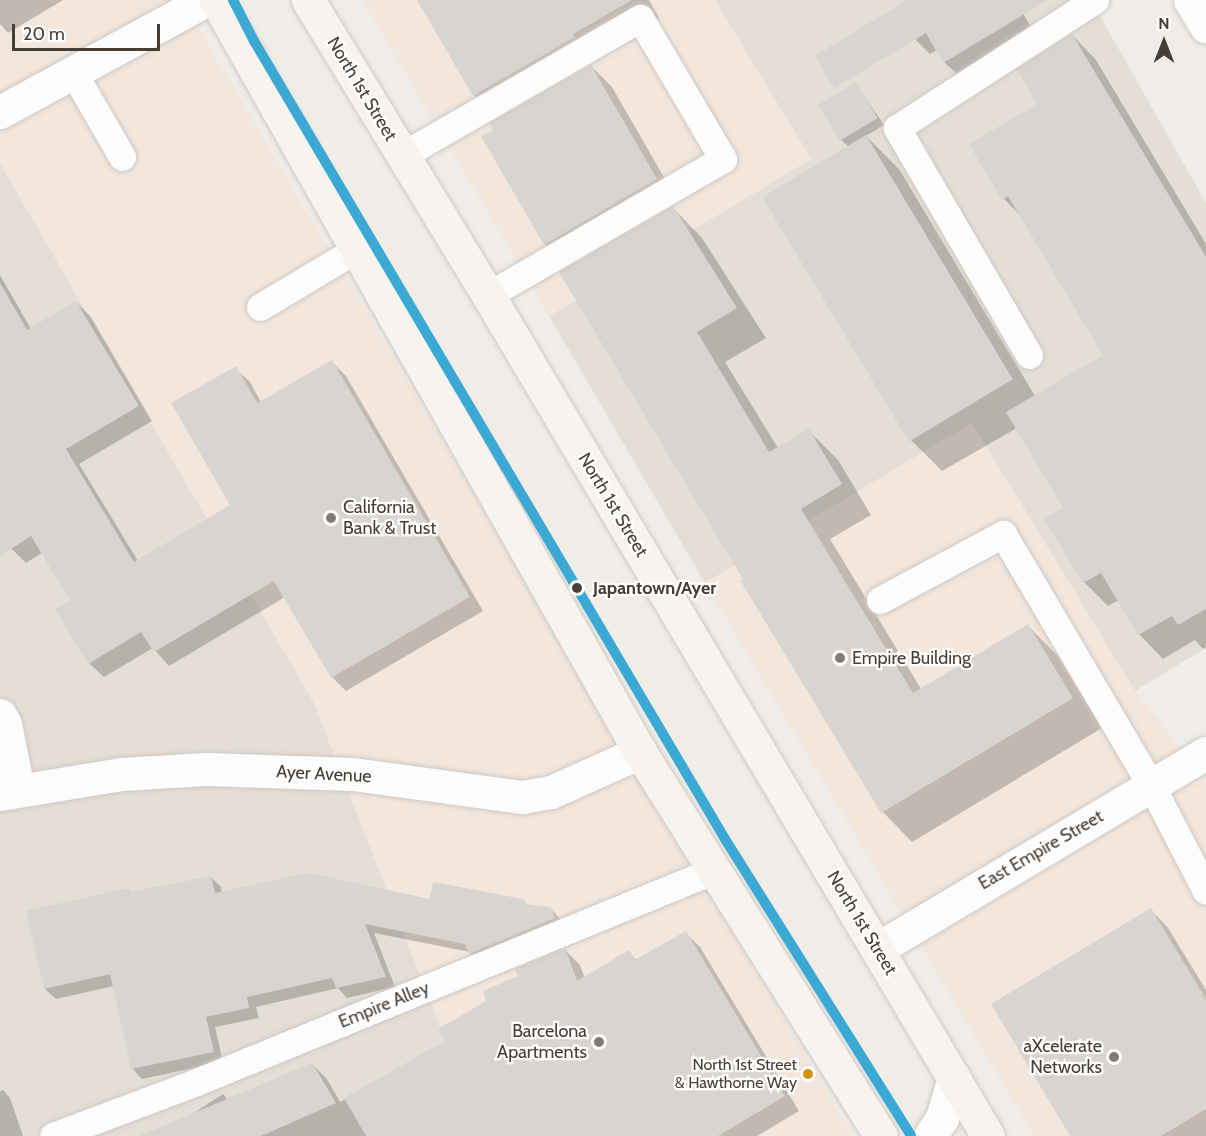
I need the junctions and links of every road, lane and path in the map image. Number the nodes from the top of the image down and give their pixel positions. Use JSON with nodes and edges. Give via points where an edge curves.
{"nodes":[{"id":1,"x":206,"y":0,"type":"edge"},
{"id":2,"x":216,"y":0,"type":"edge"},
{"id":3,"x":308,"y":0,"type":"edge"},
{"id":4,"x":1095,"y":0,"type":"edge"},
{"id":5,"x":1190,"y":0,"type":"edge"},
{"id":6,"x":1206,"y":27,"type":"edge"},
{"id":7,"x":73,"y":72,"type":"junction"},
{"id":8,"x":0,"y":112,"type":"edge"},
{"id":9,"x":403,"y":154,"type":"junction"},
{"id":10,"x":122,"y":157,"type":"dead end"},
{"id":11,"x":357,"y":249,"type":"junction"},
{"id":12,"x":488,"y":295,"type":"junction"},
{"id":13,"x":260,"y":307,"type":"dead end"},
{"id":14,"x":1029,"y":355,"type":"dead end"},
{"id":15,"x":880,"y":600,"type":"dead end"},
{"id":16,"x":0,"y":715,"type":"edge"},
{"id":17,"x":640,"y":752,"type":"junction"},
{"id":18,"x":1206,"y":753,"type":"edge"},
{"id":19,"x":1151,"y":785,"type":"junction"},
{"id":20,"x":9,"y":791,"type":"edge"},
{"id":21,"x":715,"y":870,"type":"junction"},
{"id":22,"x":1206,"y":891,"type":"edge"},
{"id":23,"x":877,"y":949,"type":"junction"},
{"id":24,"x":954,"y":1078,"type":"junction"},
{"id":25,"x":52,"y":1136,"type":"edge"},
{"id":26,"x":881,"y":1136,"type":"edge"},
{"id":27,"x":930,"y":1136,"type":"edge"},
{"id":28,"x":988,"y":1136,"type":"edge"}],
"edges":[{"from":1,"to":7,"type":"street"},
{"from":2,"to":11,"type":"main road"},
{"from":3,"to":9,"type":"main road","name":"North 1st Street"},
{"from":4,"to":14,"type":"lane","via":[[897,128]]},
{"from":5,"to":6,"type":"street"},
{"from":7,"to":8,"type":"street"},
{"from":7,"to":10,"type":"lane"},
{"from":9,"to":12,"type":"main road","name":"North 1st Street"},
{"from":9,"to":12,"type":"lane","via":[[640,18],[723,159]]},
{"from":11,"to":13,"type":"lane"},
{"from":11,"to":17,"type":"main road"},
{"from":12,"to":23,"type":"main road","name":"North 1st Street"},
{"from":15,"to":19,"type":"lane","via":[[1003,534]]},
{"from":16,"to":20,"type":"street","via":[[5,724]]},
{"from":17,"to":20,"type":"street","name":"Ayer Avenue","via":[[551,792],[522,797],[353,774],[207,769],[121,774]]},
{"from":17,"to":21,"type":"main road"},
{"from":18,"to":19,"type":"street","name":"East Empire Street"},
{"from":19,"to":22,"type":"lane"},
{"from":19,"to":23,"type":"street","name":"East Empire Street"},
{"from":21,"to":25,"type":"lane","name":"Empire Alley","via":[[194,1083]]},
{"from":21,"to":26,"type":"main road"},
{"from":23,"to":24,"type":"main road","name":"North 1st Street"},
{"from":24,"to":27,"type":"street","via":[[942,1118]]},
{"from":24,"to":28,"type":"main road","name":"North 1st Street"}]}
